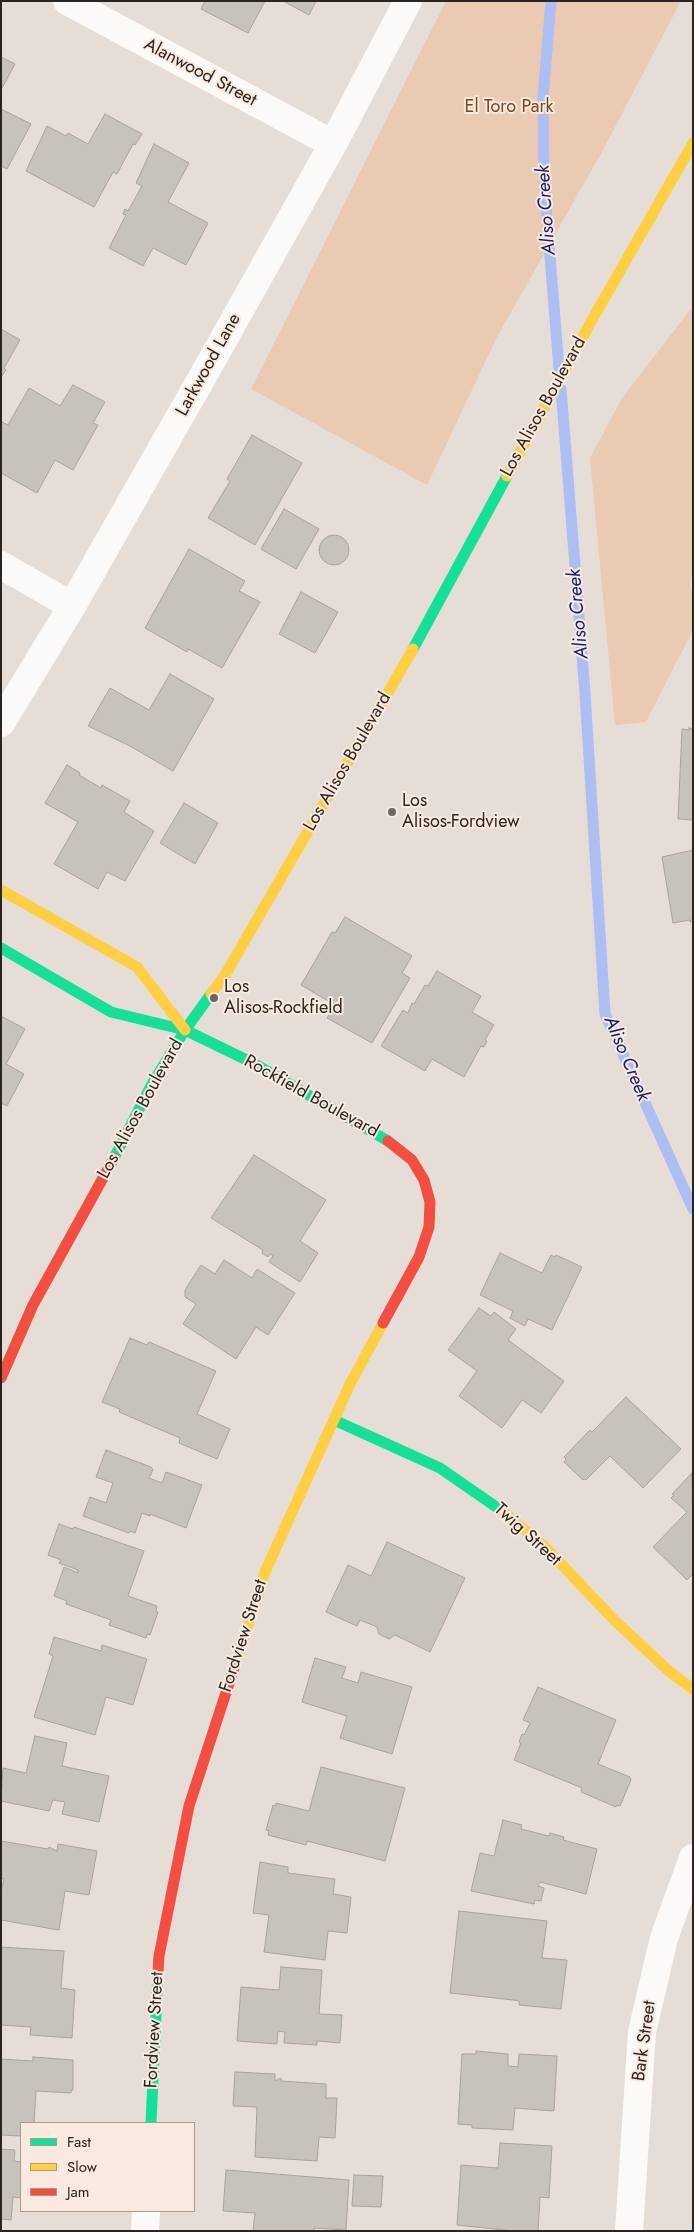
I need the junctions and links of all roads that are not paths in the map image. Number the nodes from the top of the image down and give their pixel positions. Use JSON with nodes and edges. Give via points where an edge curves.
{"nodes":[{"id":1,"x":67,"y":1,"type":"edge"},
{"id":2,"x":408,"y":1,"type":"edge"},
{"id":3,"x":693,"y":143,"type":"edge"},
{"id":4,"x":333,"y":144,"type":"junction"},
{"id":5,"x":1,"y":565,"type":"edge"},
{"id":6,"x":72,"y":606,"type":"junction"},
{"id":7,"x":1,"y":723,"type":"edge"},
{"id":8,"x":1,"y":890,"type":"edge"},
{"id":9,"x":1,"y":948,"type":"edge"},
{"id":10,"x":185,"y":1030,"type":"junction"},
{"id":11,"x":424,"y":1180,"type":"joint"},
{"id":12,"x":1,"y":1378,"type":"edge"},
{"id":13,"x":334,"y":1420,"type":"junction"},
{"id":14,"x":693,"y":1689,"type":"edge"},
{"id":15,"x":693,"y":1858,"type":"edge"},
{"id":16,"x":151,"y":2122,"type":"edge"},
{"id":17,"x":146,"y":2212,"type":"edge"},
{"id":18,"x":145,"y":2231,"type":"edge"},
{"id":19,"x":628,"y":2231,"type":"edge"}],
"edges":[{"from":1,"to":4,"type":"street","name":"Alanwood Street"},
{"from":2,"to":4,"type":"street","name":"Larkwood Lane"},
{"from":3,"to":10,"type":"main road","name":"Los Alisos Boulevard","via":[[592,320],[390,690],[225,975]]},
{"from":4,"to":6,"type":"street","name":"Larkwood Lane"},
{"from":5,"to":6,"type":"street"},
{"from":6,"to":7,"type":"street","name":"Larkwood Lane"},
{"from":8,"to":10,"type":"main road","name":"Rockfield Boulevard","via":[[137,967]]},
{"from":9,"to":10,"type":"main road","name":"Rockfield Boulevard","via":[[112,1012]]},
{"from":10,"to":11,"type":"main road","name":"Rockfield Boulevard","via":[[254,1064],[392,1143],[412,1160]]},
{"from":10,"to":12,"type":"main road","name":"Los Alisos Boulevard","via":[[152,1084],[33,1305]]},
{"from":11,"to":13,"type":"main road","name":"Fordview Street","via":[[430,1202],[429,1227],[419,1257]]},
{"from":13,"to":14,"type":"main road","name":"Twig Street","via":[[440,1468],[496,1506],[546,1548],[614,1620]]},
{"from":13,"to":16,"type":"main road","name":"Fordview Street","via":[[265,1572],[189,1806],[159,1956]]},
{"from":15,"to":19,"type":"street","name":"Bark Street","via":[[664,1938],[642,2032]]},
{"from":17,"to":18,"type":"street"}]}
